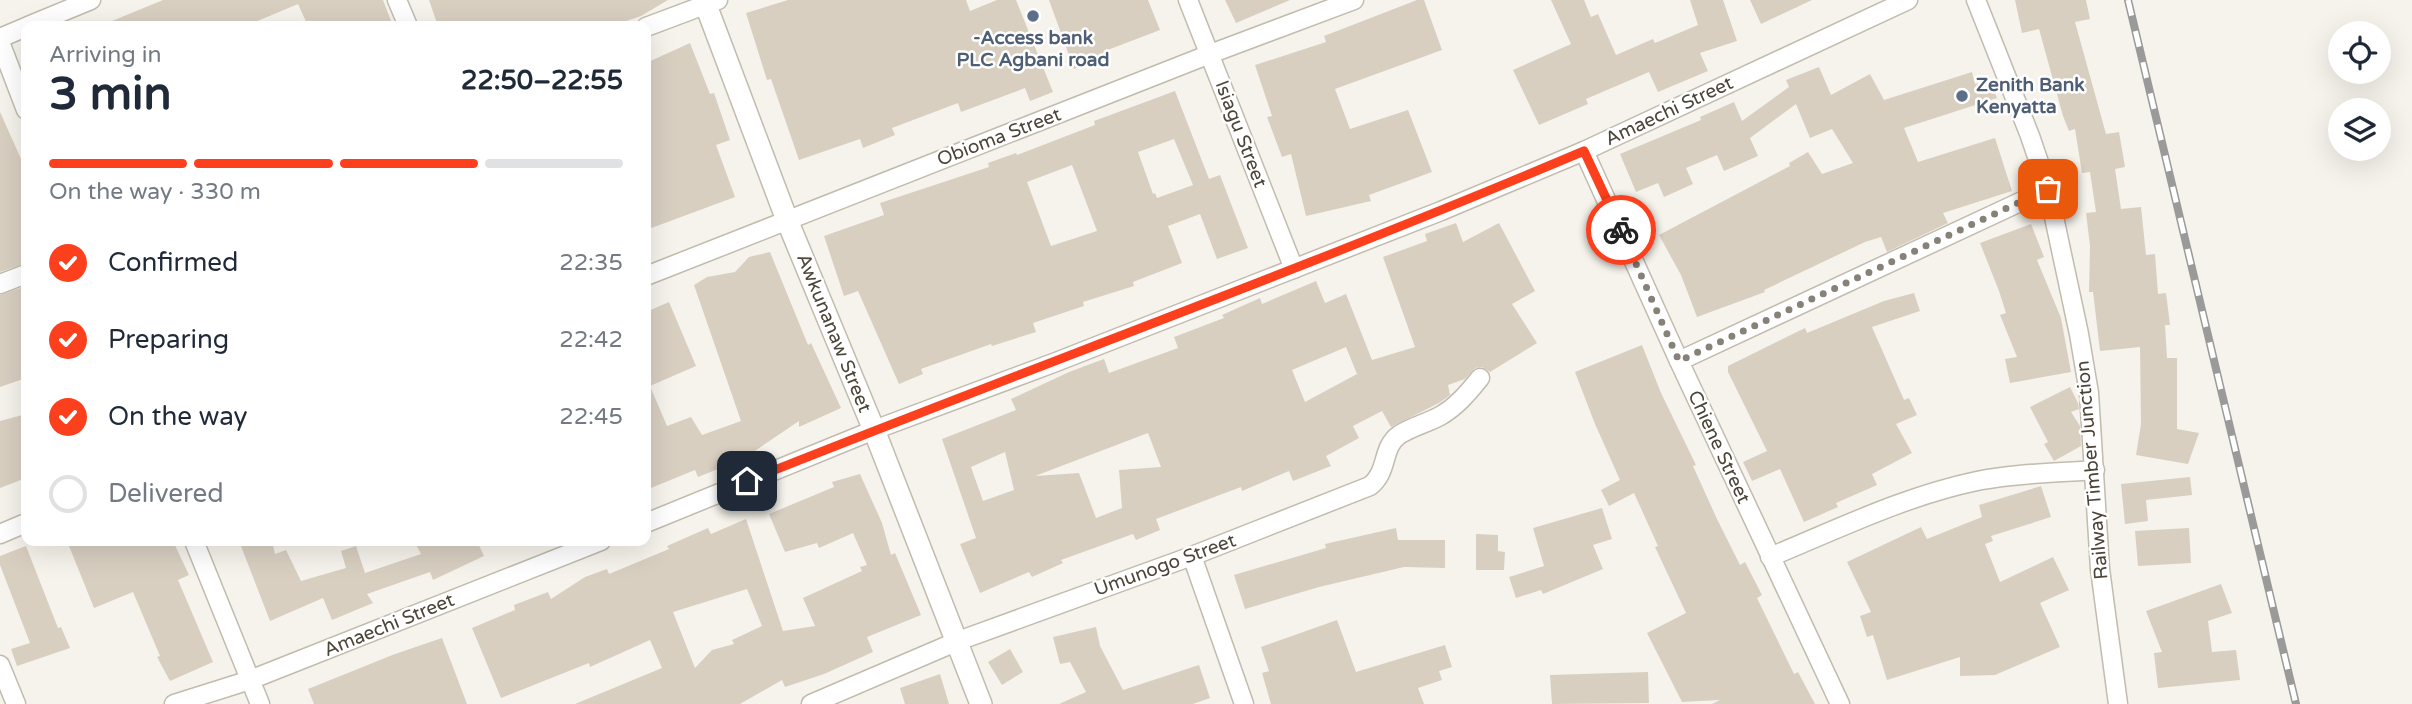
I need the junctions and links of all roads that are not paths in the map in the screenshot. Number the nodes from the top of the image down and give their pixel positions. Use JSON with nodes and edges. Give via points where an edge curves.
{"nodes":[{"id":1,"x":91,"y":0,"type":"edge"},
{"id":2,"x":397,"y":0,"type":"edge"},
{"id":3,"x":1188,"y":0,"type":"edge"},
{"id":4,"x":1354,"y":0,"type":"edge"},
{"id":5,"x":1908,"y":0,"type":"edge"},
{"id":6,"x":1976,"y":0,"type":"edge"},
{"id":7,"x":709,"y":2,"type":"edge"},
{"id":8,"x":41,"y":21,"type":"edge"},
{"id":9,"x":406,"y":21,"type":"edge"},
{"id":10,"x":651,"y":25,"type":"edge"},
{"id":11,"x":21,"y":30,"type":"edge"},
{"id":12,"x":0,"y":40,"type":"edge"},
{"id":13,"x":1210,"y":54,"type":"junction"},
{"id":14,"x":21,"y":97,"type":"edge"},
{"id":15,"x":1584,"y":151,"type":"junction"},
{"id":16,"x":2048,"y":189,"type":"junction"},
{"id":17,"x":787,"y":220,"type":"junction"},
{"id":18,"x":1294,"y":269,"type":"junction"},
{"id":19,"x":651,"y":274,"type":"edge"},
{"id":20,"x":21,"y":276,"type":"edge"},
{"id":21,"x":0,"y":284,"type":"edge"},
{"id":22,"x":1679,"y":361,"type":"junction"},
{"id":23,"x":1480,"y":379,"type":"dead end"},
{"id":24,"x":874,"y":430,"type":"junction"},
{"id":25,"x":2095,"y":470,"type":"junction"},
{"id":26,"x":651,"y":521,"type":"edge"},
{"id":27,"x":21,"y":525,"type":"edge"},
{"id":28,"x":0,"y":534,"type":"edge"},
{"id":29,"x":196,"y":546,"type":"edge"},
{"id":30,"x":588,"y":546,"type":"edge"},
{"id":31,"x":1192,"y":556,"type":"junction"},
{"id":32,"x":1770,"y":557,"type":"junction"},
{"id":33,"x":958,"y":641,"type":"junction"},
{"id":34,"x":0,"y":665,"type":"edge"},
{"id":35,"x":250,"y":680,"type":"junction"},
{"id":36,"x":16,"y":704,"type":"edge"},
{"id":37,"x":174,"y":704,"type":"edge"},
{"id":38,"x":260,"y":704,"type":"edge"},
{"id":39,"x":811,"y":704,"type":"edge"},
{"id":40,"x":981,"y":704,"type":"edge"},
{"id":41,"x":1244,"y":704,"type":"edge"},
{"id":42,"x":1840,"y":704,"type":"edge"},
{"id":43,"x":2118,"y":704,"type":"edge"}],
"edges":[{"from":1,"to":8,"type":"street"},
{"from":2,"to":9,"type":"street"},
{"from":3,"to":13,"type":"street","name":"Isiagu Street"},
{"from":4,"to":13,"type":"street","name":"Obioma Street"},
{"from":5,"to":15,"type":"street","name":"Amaechi Street"},
{"from":6,"to":16,"type":"street","name":"Railway Timber Junction"},
{"from":7,"to":10,"type":"street"},
{"from":7,"to":17,"type":"street","name":"Awkunanaw Street"},
{"from":11,"to":12,"type":"street"},
{"from":12,"to":14,"type":"street"},
{"from":13,"to":17,"type":"street","name":"Obioma Street"},
{"from":13,"to":18,"type":"street","name":"Isiagu Street"},
{"from":15,"to":18,"type":"street","name":"Amaechi Street"},
{"from":15,"to":22,"type":"street","name":"Chiene Street"},
{"from":16,"to":22,"type":"street"},
{"from":16,"to":25,"type":"street","name":"Railway Timber Junction","via":[[2087,381]]},
{"from":17,"to":19,"type":"street","name":"Obioma Street"},
{"from":17,"to":24,"type":"street","name":"Awkunanaw Street"},
{"from":18,"to":24,"type":"street","name":"Amaechi Street"},
{"from":20,"to":21,"type":"street"},
{"from":22,"to":32,"type":"street","name":"Chiene Street"},
{"from":23,"to":31,"type":"street","name":"Umunogo Street","via":[[1440,416],[1399,435],[1389,446],[1379,479],[1370,486]]},
{"from":24,"to":26,"type":"street","name":"Amaechi Street"},
{"from":24,"to":33,"type":"street","name":"Awkunanaw Street"},
{"from":25,"to":32,"type":"street","via":[[2012,476],[1950,488]]},
{"from":25,"to":43,"type":"street","name":"Railway Timber Junction","via":[[2100,569]]},
{"from":27,"to":28,"type":"street"},
{"from":29,"to":35,"type":"street"},
{"from":30,"to":35,"type":"street","name":"Amaechi Street"},
{"from":31,"to":33,"type":"street","name":"Umunogo Street"},
{"from":31,"to":41,"type":"street"},
{"from":32,"to":42,"type":"street","name":"Chiene Street"},
{"from":33,"to":39,"type":"street","name":"Umunogo Street"},
{"from":33,"to":40,"type":"street","name":"Awkunanaw Street"},
{"from":34,"to":36,"type":"street"},
{"from":35,"to":37,"type":"street","name":"Amaechi Street"},
{"from":35,"to":38,"type":"street"}]}
